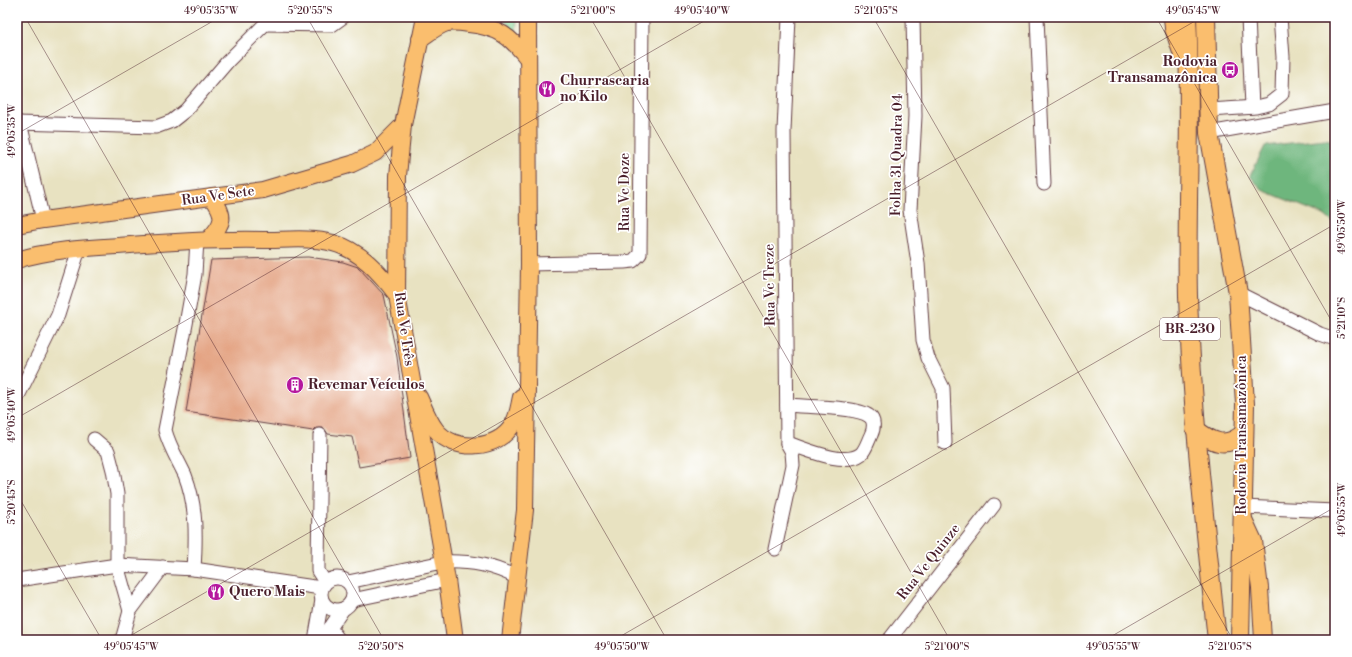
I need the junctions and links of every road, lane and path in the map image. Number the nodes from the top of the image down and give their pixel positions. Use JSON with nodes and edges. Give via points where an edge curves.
{"nodes":[{"id":1,"x":425,"y":17,"type":"edge"},
{"id":2,"x":528,"y":17,"type":"edge"},
{"id":3,"x":642,"y":17,"type":"edge"},
{"id":4,"x":789,"y":17,"type":"edge"},
{"id":5,"x":913,"y":17,"type":"edge"},
{"id":6,"x":1037,"y":17,"type":"edge"},
{"id":7,"x":1173,"y":17,"type":"edge"},
{"id":8,"x":1187,"y":17,"type":"edge"},
{"id":9,"x":1206,"y":17,"type":"edge"},
{"id":10,"x":1248,"y":17,"type":"edge"},
{"id":11,"x":1280,"y":17,"type":"edge"},
{"id":12,"x":342,"y":18,"type":"edge"},
{"id":13,"x":267,"y":20,"type":"edge"},
{"id":14,"x":420,"y":39,"type":"junction"},
{"id":15,"x":528,"y":59,"type":"junction"},
{"id":16,"x":1190,"y":75,"type":"junction"},
{"id":17,"x":1252,"y":107,"type":"junction"},
{"id":18,"x":1209,"y":110,"type":"junction"},
{"id":19,"x":1335,"y":111,"type":"edge"},
{"id":20,"x":19,"y":123,"type":"edge"},
{"id":21,"x":403,"y":126,"type":"junction"},
{"id":22,"x":1209,"y":133,"type":"junction"},
{"id":23,"x":1044,"y":184,"type":"dead end"},
{"id":24,"x":212,"y":197,"type":"junction"},
{"id":25,"x":43,"y":220,"type":"junction"},
{"id":26,"x":17,"y":225,"type":"edge"},
{"id":27,"x":203,"y":240,"type":"junction"},
{"id":28,"x":79,"y":249,"type":"junction"},
{"id":29,"x":17,"y":260,"type":"edge"},
{"id":30,"x":529,"y":264,"type":"junction"},
{"id":31,"x":1238,"y":293,"type":"junction"},
{"id":32,"x":397,"y":295,"type":"junction"},
{"id":33,"x":1335,"y":339,"type":"edge"},
{"id":34,"x":527,"y":376,"type":"junction"},
{"id":35,"x":412,"y":385,"type":"junction"},
{"id":36,"x":17,"y":398,"type":"edge"},
{"id":37,"x":787,"y":405,"type":"junction"},
{"id":38,"x":1195,"y":430,"type":"junction"},
{"id":39,"x":1244,"y":433,"type":"junction"},
{"id":40,"x":320,"y":435,"type":"dead end"},
{"id":41,"x":94,"y":439,"type":"dead end"},
{"id":42,"x":787,"y":443,"type":"junction"},
{"id":43,"x":945,"y":443,"type":"dead end"},
{"id":44,"x":994,"y":505,"type":"dead end"},
{"id":45,"x":1242,"y":511,"type":"junction"},
{"id":46,"x":1335,"y":511,"type":"edge"},
{"id":47,"x":775,"y":549,"type":"dead end"},
{"id":48,"x":443,"y":562,"type":"junction"},
{"id":49,"x":117,"y":565,"type":"junction"},
{"id":50,"x":162,"y":567,"type":"junction"},
{"id":51,"x":194,"y":569,"type":"junction"},
{"id":52,"x":518,"y":578,"type":"junction"},
{"id":53,"x":17,"y":580,"type":"edge"},
{"id":54,"x":447,"y":580,"type":"junction"},
{"id":55,"x":348,"y":582,"type":"junction"},
{"id":56,"x":323,"y":590,"type":"junction"},
{"id":57,"x":347,"y":605,"type":"junction"},
{"id":58,"x":130,"y":611,"type":"junction"},
{"id":59,"x":330,"y":628,"type":"junction"},
{"id":60,"x":122,"y":640,"type":"edge"},
{"id":61,"x":315,"y":640,"type":"edge"},
{"id":62,"x":322,"y":640,"type":"edge"},
{"id":63,"x":339,"y":640,"type":"edge"},
{"id":64,"x":455,"y":640,"type":"edge"},
{"id":65,"x":510,"y":640,"type":"edge"},
{"id":66,"x":888,"y":640,"type":"edge"},
{"id":67,"x":1216,"y":640,"type":"edge"},
{"id":68,"x":1240,"y":640,"type":"edge"},
{"id":69,"x":1263,"y":640,"type":"edge"}],
"edges":[{"from":1,"to":14,"type":"main road","name":"Rua Ve Três"},
{"from":2,"to":15,"type":"main road"},
{"from":3,"to":30,"type":"street","name":"Rua Vc Doze","via":[[640,254],[633,261],[624,262]]},
{"from":4,"to":37,"type":"street","name":"Rua Vc Treze","via":[[784,131]]},
{"from":5,"to":43,"type":"street","name":"Folha 31 Quadra 04","via":[[915,116],[910,210],[918,262],[924,340],[928,358],[943,388]]},
{"from":6,"to":23,"type":"street"},
{"from":7,"to":16,"type":"highway","via":[[1174,28]]},
{"from":8,"to":16,"type":"highway","number":"BR-230"},
{"from":9,"to":18,"type":"highway","name":"Rodovia Transamazônica","number":"BR-230"},
{"from":10,"to":17,"type":"street"},
{"from":11,"to":17,"type":"street","via":[[1282,94],[1269,104]]},
{"from":12,"to":13,"type":"street","via":[[332,25]]},
{"from":13,"to":20,"type":"street","via":[[186,110],[172,121],[156,127]]},
{"from":14,"to":15,"type":"main road","via":[[448,23],[487,26],[504,34]]},
{"from":14,"to":21,"type":"main road","name":"Rua Ve Três"},
{"from":15,"to":30,"type":"main road"},
{"from":16,"to":38,"type":"highway","number":"BR-230","via":[[1188,289]]},
{"from":17,"to":18,"type":"street"},
{"from":18,"to":22,"type":"highway","name":"Rodovia Transamazônica","number":"BR-230"},
{"from":19,"to":22,"type":"street"},
{"from":20,"to":25,"type":"street"},
{"from":21,"to":24,"type":"main road","name":"Rua Ve Sete","via":[[375,153],[352,164],[263,190]]},
{"from":21,"to":32,"type":"main road","name":"Rua Ve Três","via":[[398,176]]},
{"from":22,"to":31,"type":"highway","name":"Rodovia Transamazônica","number":"BR-230"},
{"from":24,"to":25,"type":"main road","name":"Rua Ve Sete"},
{"from":24,"to":27,"type":"main road","via":[[222,216],[220,227]]},
{"from":25,"to":26,"type":"main road","name":"Rua Ve Sete"},
{"from":27,"to":28,"type":"main road"},
{"from":27,"to":32,"type":"main road","via":[[313,240],[333,243],[355,252],[380,272]]},
{"from":27,"to":51,"type":"street","via":[[165,430],[191,496],[196,532]]},
{"from":28,"to":29,"type":"main road"},
{"from":28,"to":36,"type":"street","via":[[58,315]]},
{"from":30,"to":34,"type":"main road"},
{"from":31,"to":33,"type":"street"},
{"from":31,"to":39,"type":"highway","name":"Rodovia Transamazônica","number":"BR-230","via":[[1245,404]]},
{"from":32,"to":35,"type":"main road","name":"Rua Ve Três"},
{"from":34,"to":35,"type":"main road","via":[[513,424],[493,441],[479,445],[459,446],[436,430]]},
{"from":34,"to":52,"type":"main road","via":[[525,510]]},
{"from":35,"to":48,"type":"main road","name":"Rua Ve Três"},
{"from":37,"to":42,"type":"street","name":"Rua Vc Treze"},
{"from":37,"to":42,"type":"street","via":[[855,411],[870,416],[874,421],[873,431],[865,449],[849,459],[836,458]]},
{"from":38,"to":39,"type":"highway","via":[[1205,438],[1221,443],[1237,439]]},
{"from":38,"to":67,"type":"highway","number":"BR-230"},
{"from":39,"to":45,"type":"highway","name":"Rodovia Transamazônica","number":"BR-230"},
{"from":40,"to":56,"type":"street","via":[[318,570]]},
{"from":41,"to":49,"type":"street","via":[[108,451],[113,470],[117,494]]},
{"from":42,"to":47,"type":"street","name":"Rua Vc Treze","via":[[792,452],[793,465]]},
{"from":44,"to":66,"type":"street","name":"Rua Vc Quinze"},
{"from":45,"to":46,"type":"street"},
{"from":45,"to":68,"type":"highway","name":"Rodovia Transamazônica","number":"BR-230"},
{"from":45,"to":69,"type":"main road","via":[[1254,541]]},
{"from":48,"to":52,"type":"street","via":[[477,563],[497,567]]},
{"from":48,"to":54,"type":"main road","name":"Rua Ve Três"},
{"from":48,"to":55,"type":"street"},
{"from":49,"to":50,"type":"street"},
{"from":49,"to":53,"type":"street"},
{"from":49,"to":58,"type":"street"},
{"from":50,"to":51,"type":"street"},
{"from":50,"to":58,"type":"street"},
{"from":51,"to":56,"type":"street"},
{"from":52,"to":65,"type":"main road"},
{"from":54,"to":57,"type":"street"},
{"from":54,"to":64,"type":"main road","name":"Rua Ve Três"},
{"from":55,"to":56,"type":"street","via":[[336,578]]},
{"from":55,"to":57,"type":"street","via":[[352,588]]},
{"from":56,"to":57,"type":"street","via":[[330,609]]},
{"from":56,"to":61,"type":"street"},
{"from":57,"to":59,"type":"street"},
{"from":58,"to":60,"type":"street"},
{"from":59,"to":62,"type":"street"},
{"from":59,"to":63,"type":"street"}]}
